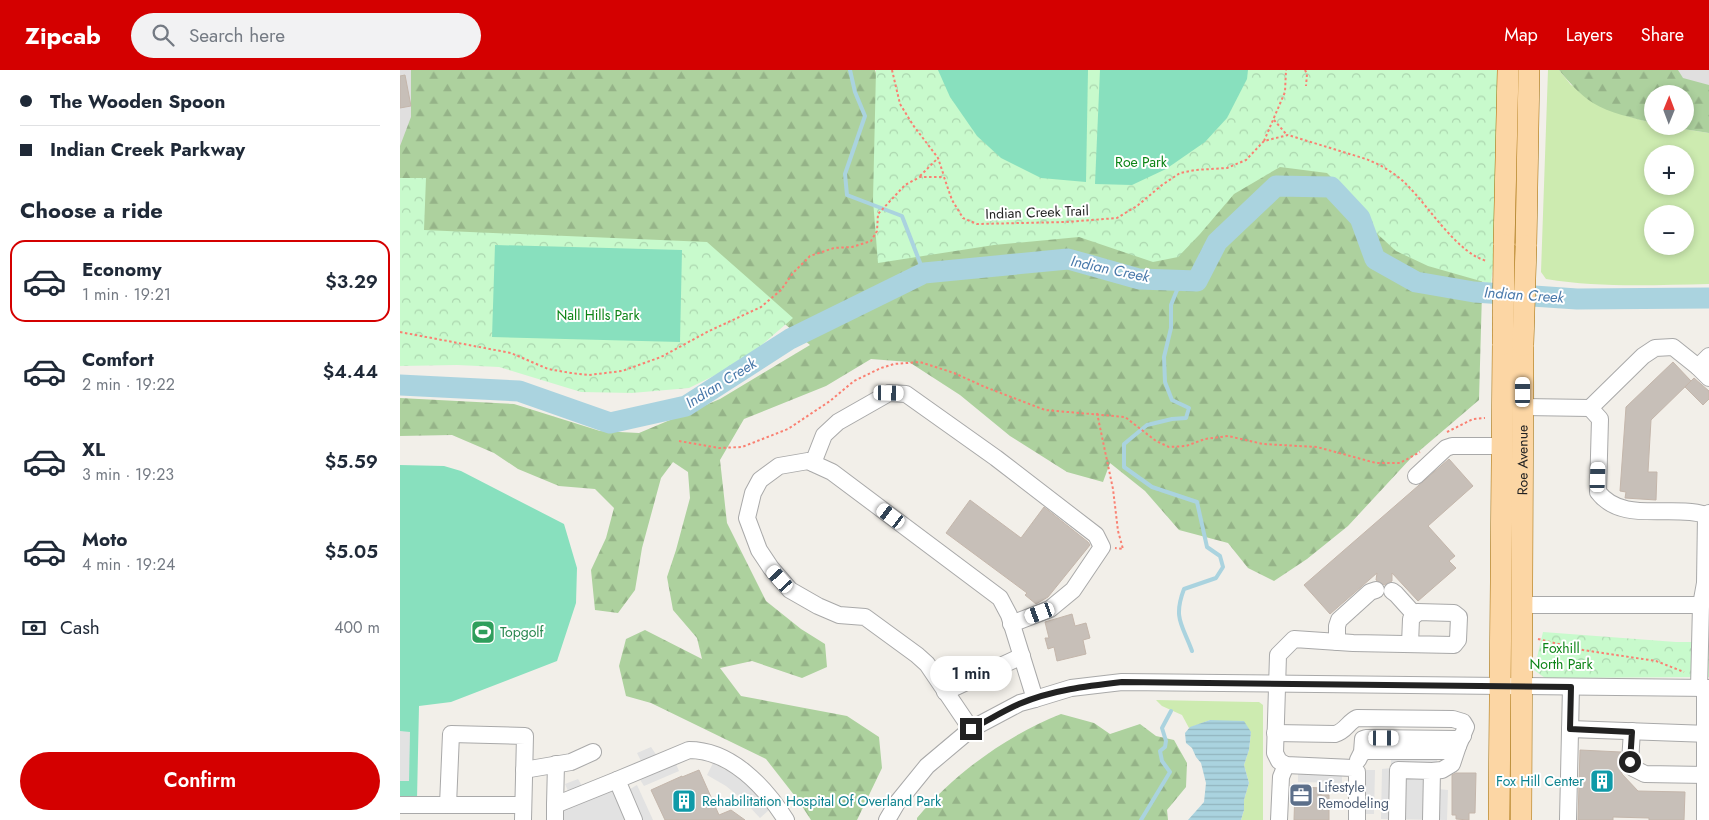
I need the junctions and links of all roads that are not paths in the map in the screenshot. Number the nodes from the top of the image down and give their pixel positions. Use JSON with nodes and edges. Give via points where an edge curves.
{"nodes":[{"id":1,"x":1508,"y":70,"type":"edge"},
{"id":2,"x":1529,"y":70,"type":"edge"},
{"id":3,"x":1513,"y":344,"type":"junction"},
{"id":4,"x":1705,"y":367,"type":"edge"},
{"id":5,"x":1523,"y":407,"type":"junction"},
{"id":6,"x":1590,"y":408,"type":"junction"},
{"id":7,"x":1502,"y":446,"type":"junction"},
{"id":8,"x":813,"y":463,"type":"junction"},
{"id":9,"x":1416,"y":476,"type":"dead end"},
{"id":10,"x":1708,"y":514,"type":"edge"},
{"id":11,"x":1704,"y":602,"type":"edge"},
{"id":12,"x":1522,"y":605,"type":"junction"},
{"id":13,"x":1415,"y":615,"type":"junction"},
{"id":14,"x":1011,"y":624,"type":"junction"},
{"id":15,"x":1337,"y":642,"type":"junction"},
{"id":16,"x":1410,"y":644,"type":"junction"},
{"id":17,"x":1022,"y":656,"type":"junction"},
{"id":18,"x":1276,"y":682,"type":"junction"},
{"id":19,"x":1703,"y":685,"type":"edge"},
{"id":20,"x":1500,"y":686,"type":"junction"},
{"id":21,"x":1521,"y":686,"type":"junction"},
{"id":22,"x":1571,"y":687,"type":"junction"},
{"id":23,"x":945,"y":692,"type":"junction"},
{"id":24,"x":1035,"y":699,"type":"junction"},
{"id":25,"x":971,"y":729,"type":"junction"},
{"id":26,"x":1570,"y":729,"type":"junction"},
{"id":27,"x":1632,"y":732,"type":"junction"},
{"id":28,"x":1275,"y":733,"type":"junction"},
{"id":29,"x":1707,"y":734,"type":"edge"},
{"id":30,"x":1460,"y":741,"type":"junction"},
{"id":31,"x":593,"y":752,"type":"dead end"},
{"id":32,"x":556,"y":764,"type":"junction"},
{"id":33,"x":1286,"y":765,"type":"junction"},
{"id":34,"x":1352,"y":768,"type":"junction"},
{"id":35,"x":524,"y":770,"type":"junction"},
{"id":36,"x":1432,"y":771,"type":"junction"},
{"id":37,"x":1706,"y":774,"type":"junction"},
{"id":38,"x":617,"y":780,"type":"junction"},
{"id":39,"x":1707,"y":800,"type":"edge"},
{"id":40,"x":400,"y":805,"type":"edge"},
{"id":41,"x":448,"y":805,"type":"junction"},
{"id":42,"x":523,"y":812,"type":"edge"},
{"id":43,"x":555,"y":812,"type":"edge"},
{"id":44,"x":486,"y":813,"type":"edge"},
{"id":45,"x":634,"y":820,"type":"edge"},
{"id":46,"x":786,"y":820,"type":"edge"},
{"id":47,"x":887,"y":820,"type":"edge"},
{"id":48,"x":1279,"y":820,"type":"edge"},
{"id":49,"x":1285,"y":820,"type":"edge"},
{"id":50,"x":1357,"y":820,"type":"edge"},
{"id":51,"x":1397,"y":820,"type":"edge"},
{"id":52,"x":1431,"y":820,"type":"edge"},
{"id":53,"x":1499,"y":820,"type":"edge"},
{"id":54,"x":1522,"y":820,"type":"edge"},
{"id":55,"x":1568,"y":820,"type":"edge"},
{"id":56,"x":1705,"y":820,"type":"edge"}],
"edges":[{"from":1,"to":3,"type":"main road","name":"Roe Avenue","bridge":true,"via":[[1504,245]]},
{"from":2,"to":3,"type":"main road","name":"Roe Avenue","bridge":true,"via":[[1526,246]]},
{"from":3,"to":5,"type":"main road","name":"Roe Avenue"},
{"from":3,"to":7,"type":"main road","name":"Roe Avenue","via":[[1502,417]]},
{"from":4,"to":6,"type":"street","via":[[1673,347],[1655,348]]},
{"from":5,"to":6,"type":"street"},
{"from":5,"to":12,"type":"main road","name":"Roe Avenue"},
{"from":6,"to":10,"type":"street","via":[[1600,419],[1598,492],[1603,498],[1626,510]]},
{"from":7,"to":9,"type":"street","via":[[1446,448]]},
{"from":7,"to":20,"type":"main road","name":"Roe Avenue"},
{"from":8,"to":14,"type":"street","via":[[832,472],[1000,598]]},
{"from":8,"to":14,"type":"street","via":[[824,435],[838,422],[889,393],[906,394],[1096,535],[1102,547],[1073,590],[1050,609]]},
{"from":8,"to":23,"type":"street","via":[[779,466],[760,480],[747,518],[759,550],[790,590],[839,615],[866,617],[927,664]]},
{"from":10,"to":11,"type":"street"},
{"from":11,"to":12,"type":"street"},
{"from":11,"to":19,"type":"street"},
{"from":12,"to":21,"type":"main road","name":"Roe Avenue"},
{"from":13,"to":15,"type":"street","via":[[1396,594],[1370,592],[1339,620]]},
{"from":13,"to":16,"type":"street","via":[[1411,619]]},
{"from":13,"to":16,"type":"street","via":[[1417,612],[1454,613],[1459,617],[1458,640],[1454,645]]},
{"from":14,"to":17,"type":"street"},
{"from":15,"to":16,"type":"street"},
{"from":15,"to":18,"type":"street","via":[[1294,639],[1278,655]]},
{"from":17,"to":23,"type":"street"},
{"from":17,"to":24,"type":"street"},
{"from":18,"to":20,"type":"street"},
{"from":18,"to":24,"type":"street","via":[[1122,682],[1071,688]]},
{"from":18,"to":28,"type":"street"},
{"from":19,"to":22,"type":"street"},
{"from":19,"to":29,"type":"street"},
{"from":20,"to":21,"type":"street"},
{"from":20,"to":53,"type":"main road","name":"Roe Avenue"},
{"from":21,"to":22,"type":"street"},
{"from":21,"to":54,"type":"main road","name":"Roe Avenue"},
{"from":22,"to":26,"type":"street"},
{"from":23,"to":25,"type":"street"},
{"from":24,"to":25,"type":"street","via":[[1020,703]]},
{"from":25,"to":47,"type":"street","via":[[927,766]]},
{"from":26,"to":27,"type":"street"},
{"from":26,"to":55,"type":"street"},
{"from":27,"to":29,"type":"street"},
{"from":27,"to":37,"type":"street","via":[[1630,762],[1639,772]]},
{"from":28,"to":30,"type":"street","via":[[1335,734],[1357,718],[1452,719],[1466,726]]},
{"from":28,"to":33,"type":"street","via":[[1275,753]]},
{"from":29,"to":37,"type":"street"},
{"from":30,"to":34,"type":"street","via":[[1448,751],[1362,749]]},
{"from":30,"to":36,"type":"street","via":[[1452,764]]},
{"from":31,"to":32,"type":"street","via":[[571,762]]},
{"from":32,"to":35,"type":"street"},
{"from":32,"to":43,"type":"street"},
{"from":33,"to":34,"type":"street"},
{"from":33,"to":48,"type":"street","via":[[1281,777]]},
{"from":33,"to":49,"type":"street"},
{"from":34,"to":50,"type":"street","via":[[1357,772]]},
{"from":35,"to":41,"type":"street","via":[[525,736],[451,734]]},
{"from":35,"to":42,"type":"street"},
{"from":36,"to":51,"type":"street","via":[[1398,770]]},
{"from":36,"to":52,"type":"street"},
{"from":37,"to":39,"type":"street"},
{"from":38,"to":43,"type":"street"},
{"from":38,"to":45,"type":"street"},
{"from":38,"to":46,"type":"street","via":[[689,750],[702,750],[726,760],[753,779]]},
{"from":39,"to":56,"type":"street"},
{"from":40,"to":41,"type":"street"},
{"from":41,"to":44,"type":"street"},
{"from":42,"to":44,"type":"street"}]}
